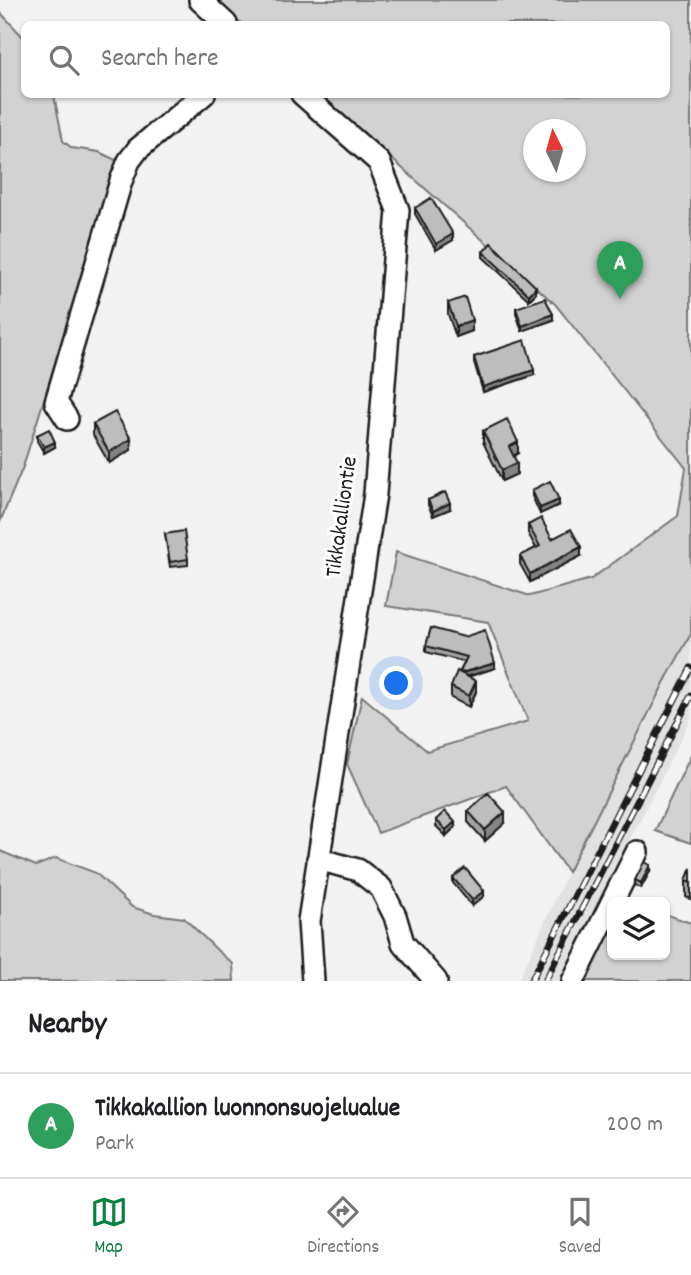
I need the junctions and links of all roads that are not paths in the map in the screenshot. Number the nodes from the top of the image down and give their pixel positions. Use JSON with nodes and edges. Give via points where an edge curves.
{"nodes":[{"id":1,"x":200,"y":0,"type":"edge"},
{"id":2,"x":223,"y":21,"type":"edge"},
{"id":3,"x":199,"y":98,"type":"edge"},
{"id":4,"x":307,"y":98,"type":"edge"},
{"id":5,"x":67,"y":419,"type":"dead end"},
{"id":6,"x":637,"y":852,"type":"dead end"},
{"id":7,"x":318,"y":859,"type":"junction"},
{"id":8,"x":313,"y":981,"type":"edge"},
{"id":9,"x":436,"y":981,"type":"edge"},
{"id":10,"x":573,"y":981,"type":"edge"}],
"edges":[{"from":1,"to":2,"type":"street"},
{"from":3,"to":5,"type":"street","via":[[129,161],[56,402]]},
{"from":4,"to":7,"type":"street","name":"Tikkakalliontie","via":[[379,162],[398,210],[375,494]]},
{"from":6,"to":10,"type":"street"},
{"from":7,"to":8,"type":"street","name":"Tikkakalliontie","via":[[309,921]]},
{"from":7,"to":9,"type":"street","via":[[358,870],[381,888],[403,943]]}]}
